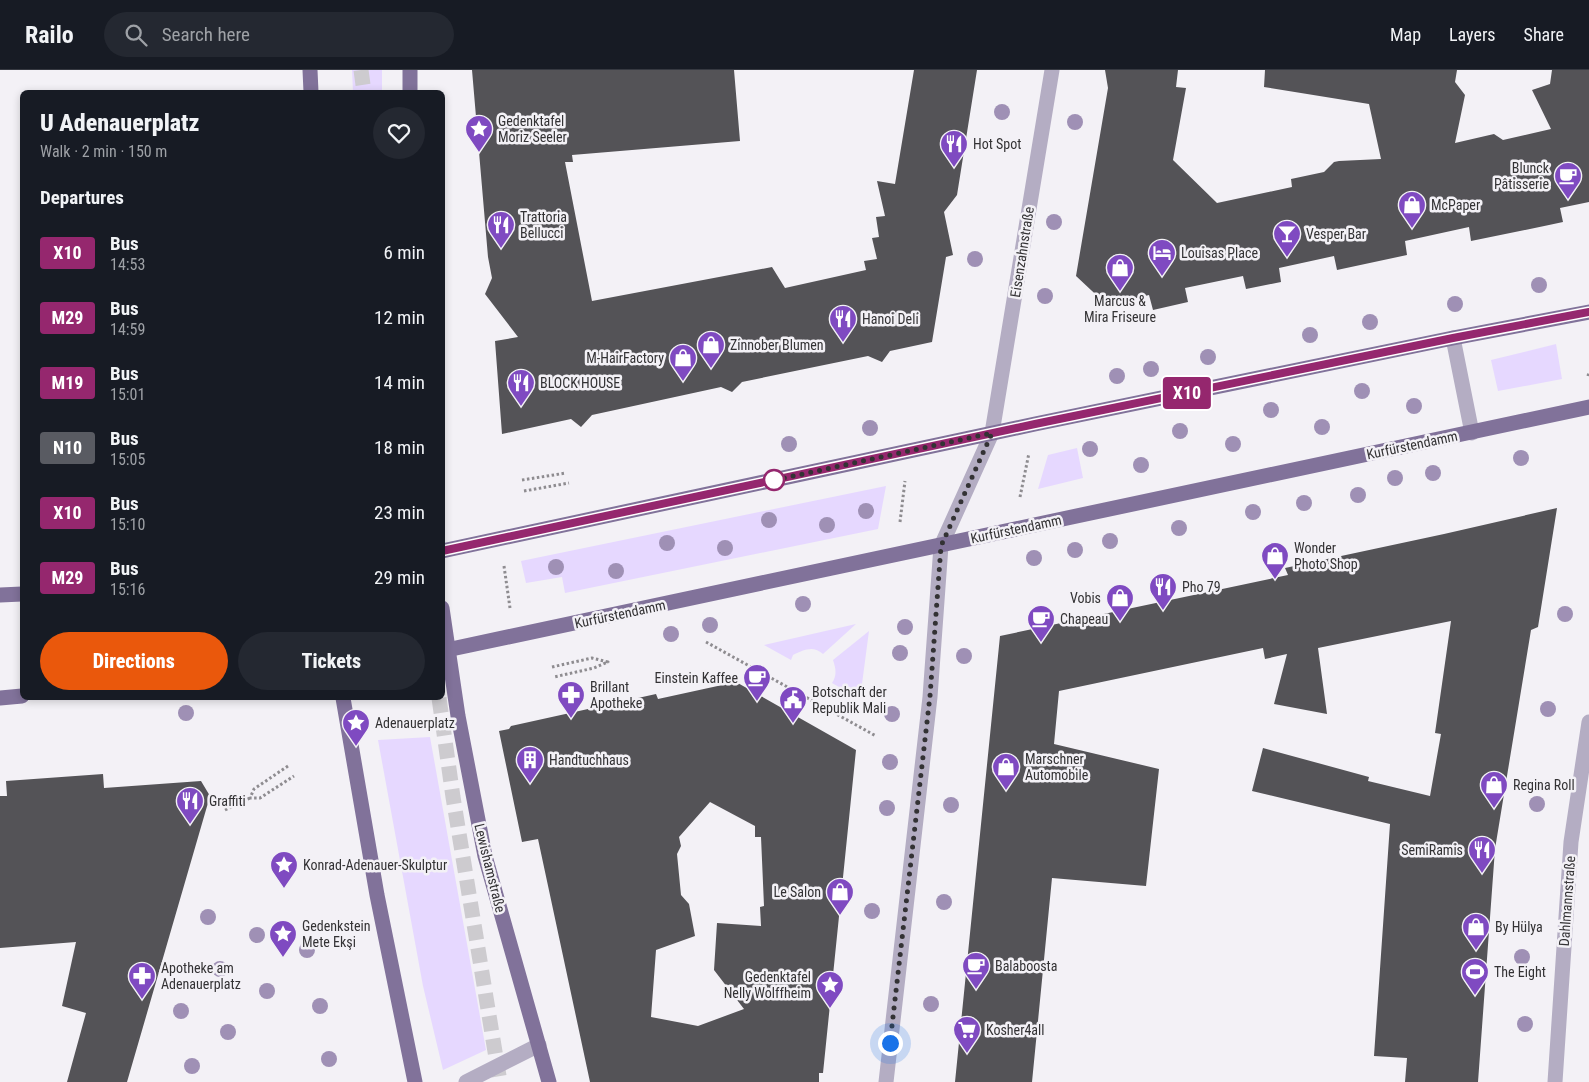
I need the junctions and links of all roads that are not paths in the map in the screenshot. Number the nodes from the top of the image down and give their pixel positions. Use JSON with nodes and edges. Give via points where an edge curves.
{"nodes":[{"id":1,"x":310,"y":70,"type":"edge"},
{"id":2,"x":410,"y":70,"type":"edge"},
{"id":3,"x":1052,"y":70,"type":"edge"},
{"id":4,"x":311,"y":90,"type":"edge"},
{"id":5,"x":410,"y":90,"type":"edge"},
{"id":6,"x":1589,"y":312,"type":"edge"},
{"id":7,"x":1453,"y":338,"type":"junction"},
{"id":8,"x":1589,"y":408,"type":"edge"},
{"id":9,"x":992,"y":433,"type":"junction"},
{"id":10,"x":1472,"y":433,"type":"junction"},
{"id":11,"x":941,"y":546,"type":"junction"},
{"id":12,"x":445,"y":550,"type":"edge"},
{"id":13,"x":20,"y":594,"type":"edge"},
{"id":14,"x":0,"y":595,"type":"edge"},
{"id":15,"x":445,"y":651,"type":"edge"},
{"id":16,"x":20,"y":696,"type":"edge"},
{"id":17,"x":0,"y":698,"type":"edge"},
{"id":18,"x":343,"y":700,"type":"edge"},
{"id":19,"x":1589,"y":722,"type":"edge"},
{"id":20,"x":538,"y":1045,"type":"junction"},
{"id":21,"x":414,"y":1082,"type":"edge"},
{"id":22,"x":466,"y":1082,"type":"edge"},
{"id":23,"x":549,"y":1082,"type":"edge"},
{"id":24,"x":886,"y":1082,"type":"edge"},
{"id":25,"x":1555,"y":1082,"type":"edge"}],
"edges":[{"from":1,"to":4,"type":"main road"},
{"from":2,"to":5,"type":"main road"},
{"from":3,"to":9,"type":"street","name":"Eisenzahnstraße"},
{"from":6,"to":7,"type":"main road"},
{"from":7,"to":9,"type":"main road"},
{"from":7,"to":10,"type":"street"},
{"from":8,"to":10,"type":"main road","name":"Kurfürstendamm"},
{"from":9,"to":11,"type":"street","name":"Eisenzahnstraße"},
{"from":9,"to":12,"type":"main road"},
{"from":10,"to":11,"type":"main road","name":"Kurfürstendamm"},
{"from":11,"to":15,"type":"main road","name":"Kurfürstendamm"},
{"from":11,"to":24,"type":"street","via":[[930,696]]},
{"from":13,"to":14,"type":"main road"},
{"from":15,"to":20,"type":"main road","name":"Lewishamstraße","via":[[485,856]]},
{"from":16,"to":17,"type":"main road"},
{"from":18,"to":21,"type":"main road"},
{"from":19,"to":25,"type":"street","name":"Dahlmannstraße","via":[[1571,842]]},
{"from":20,"to":22,"type":"street"},
{"from":20,"to":23,"type":"main road","name":"Lewishamstraße"}]}
